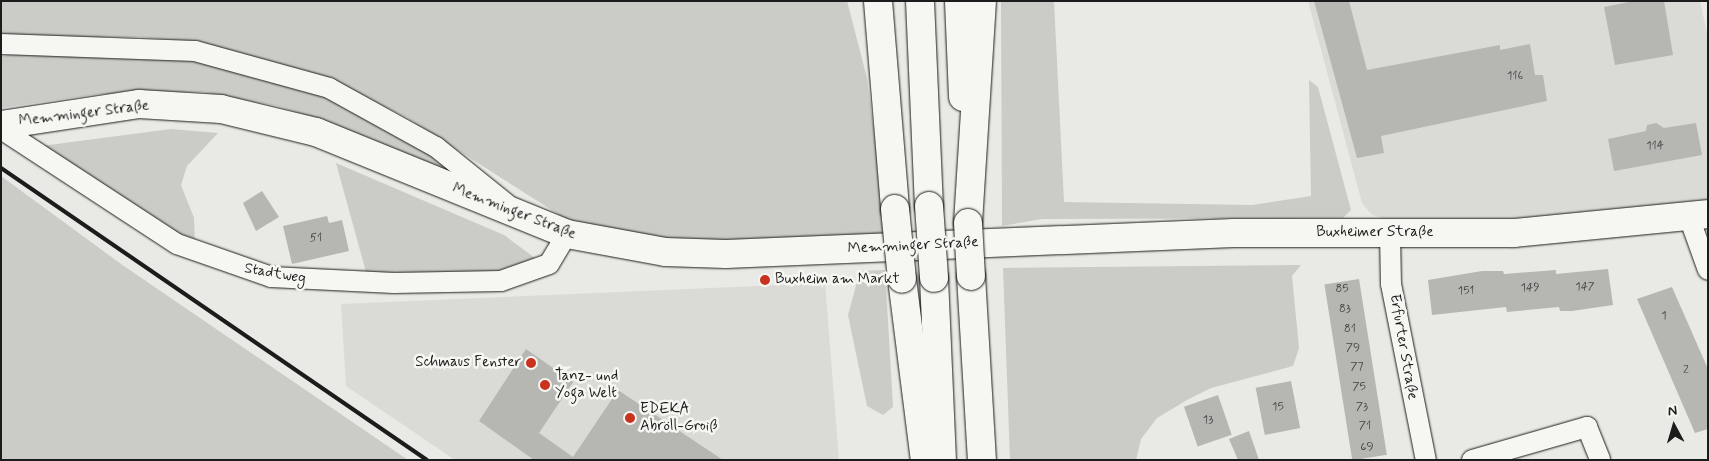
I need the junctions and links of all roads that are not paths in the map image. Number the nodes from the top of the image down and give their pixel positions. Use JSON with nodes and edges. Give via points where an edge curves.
{"nodes":[{"id":1,"x":862,"y":1,"type":"edge"},
{"id":2,"x":878,"y":1,"type":"edge"},
{"id":3,"x":920,"y":1,"type":"edge"},
{"id":4,"x":959,"y":1,"type":"edge"},
{"id":5,"x":982,"y":1,"type":"edge"},
{"id":6,"x":1,"y":44,"type":"edge"},
{"id":7,"x":881,"y":44,"type":"junction"},
{"id":8,"x":9,"y":125,"type":"edge"},
{"id":9,"x":1698,"y":216,"type":"edge"},
{"id":10,"x":523,"y":218,"type":"junction"},
{"id":11,"x":968,"y":223,"type":"junction"},
{"id":12,"x":1390,"y":233,"type":"junction"},
{"id":13,"x":567,"y":234,"type":"junction"},
{"id":14,"x":1041,"y":239,"type":"joint"},
{"id":15,"x":1708,"y":270,"type":"edge"},
{"id":16,"x":925,"y":460,"type":"edge"},
{"id":17,"x":942,"y":460,"type":"edge"},
{"id":18,"x":982,"y":460,"type":"edge"},
{"id":19,"x":1426,"y":460,"type":"edge"},
{"id":20,"x":1472,"y":460,"type":"edge"},
{"id":21,"x":1600,"y":460,"type":"edge"}],
"edges":[{"from":1,"to":7,"type":"main road"},
{"from":2,"to":7,"type":"main road"},
{"from":3,"to":17,"type":"main road","bridge":true},
{"from":4,"to":11,"type":"main road"},
{"from":5,"to":11,"type":"main road"},
{"from":6,"to":10,"type":"street","via":[[194,51],[330,88],[454,159]]},
{"from":7,"to":16,"type":"main road","bridge":true,"via":[[902,279]]},
{"from":8,"to":10,"type":"main road","name":"Memminger Straße","via":[[139,104],[221,109],[316,132]]},
{"from":8,"to":13,"type":"street","name":"Stadtweg","via":[[177,244],[271,276],[394,283],[501,281],[549,264]]},
{"from":9,"to":12,"type":"main road","name":"Buxheimer Straße","via":[[1559,232]]},
{"from":9,"to":15,"type":"street"},
{"from":10,"to":13,"type":"main road","name":"Memminger Straße"},
{"from":11,"to":18,"type":"main road","bridge":true},
{"from":12,"to":14,"type":"main road","name":"Buxheimer Straße"},
{"from":12,"to":19,"type":"street","name":"Erfurter Straße","via":[[1391,284]]},
{"from":13,"to":14,"type":"main road","name":"Memminger Straße","via":[[625,248],[726,254]]},
{"from":20,"to":21,"type":"street","via":[[1587,427]]}]}
